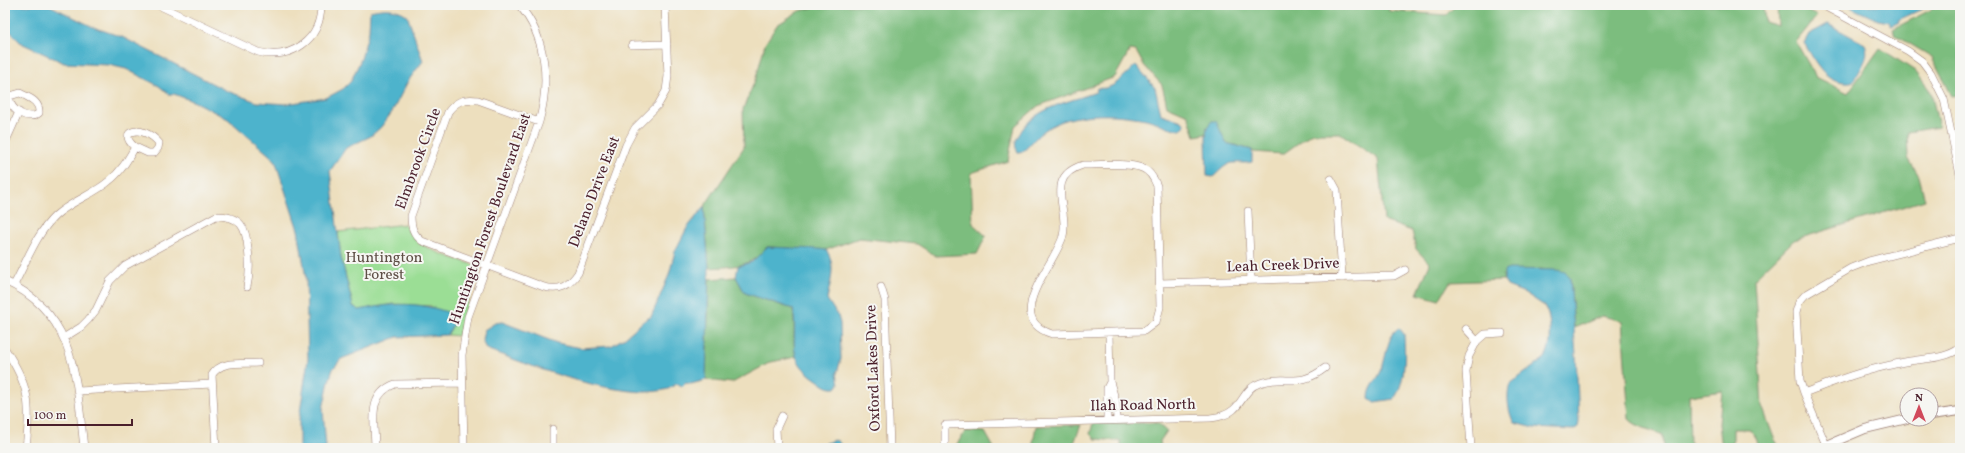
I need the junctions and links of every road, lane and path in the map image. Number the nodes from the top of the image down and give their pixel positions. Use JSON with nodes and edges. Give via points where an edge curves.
{"nodes":[{"id":1,"x":158,"y":5,"type":"edge"},
{"id":2,"x":320,"y":5,"type":"edge"},
{"id":3,"x":519,"y":5,"type":"edge"},
{"id":4,"x":665,"y":5,"type":"edge"},
{"id":5,"x":1822,"y":5,"type":"edge"},
{"id":6,"x":667,"y":44,"type":"junction"},
{"id":7,"x":632,"y":45,"type":"dead end"},
{"id":8,"x":19,"y":112,"type":"dead end"},
{"id":9,"x":539,"y":122,"type":"junction"},
{"id":10,"x":5,"y":143,"type":"edge"},
{"id":11,"x":135,"y":147,"type":"dead end"},
{"id":12,"x":1960,"y":175,"type":"edge"},
{"id":13,"x":1331,"y":179,"type":"dead end"},
{"id":14,"x":1248,"y":211,"type":"dead end"},
{"id":15,"x":1960,"y":238,"type":"edge"},
{"id":16,"x":486,"y":265,"type":"junction"},
{"id":17,"x":1405,"y":270,"type":"dead end"},
{"id":18,"x":1342,"y":278,"type":"junction"},
{"id":19,"x":1251,"y":280,"type":"junction"},
{"id":20,"x":5,"y":281,"type":"edge"},
{"id":21,"x":1160,"y":283,"type":"junction"},
{"id":22,"x":14,"y":285,"type":"junction"},
{"id":23,"x":247,"y":287,"type":"dead end"},
{"id":24,"x":881,"y":287,"type":"dead end"},
{"id":25,"x":1466,"y":329,"type":"dead end"},
{"id":26,"x":1109,"y":333,"type":"junction"},
{"id":27,"x":1502,"y":333,"type":"dead end"},
{"id":28,"x":64,"y":337,"type":"junction"},
{"id":29,"x":1477,"y":340,"type":"junction"},
{"id":30,"x":1960,"y":348,"type":"edge"},
{"id":31,"x":5,"y":349,"type":"edge"},
{"id":32,"x":258,"y":363,"type":"dead end"},
{"id":33,"x":1325,"y":368,"type":"dead end"},
{"id":34,"x":1110,"y":382,"type":"junction"},
{"id":35,"x":462,"y":383,"type":"junction"},
{"id":36,"x":212,"y":384,"type":"junction"},
{"id":37,"x":78,"y":391,"type":"junction"},
{"id":38,"x":1804,"y":393,"type":"junction"},
{"id":39,"x":1960,"y":411,"type":"edge"},
{"id":40,"x":1939,"y":414,"type":"edge"},
{"id":41,"x":782,"y":416,"type":"dead end"},
{"id":42,"x":1107,"y":420,"type":"junction"},
{"id":43,"x":1117,"y":420,"type":"junction"},
{"id":44,"x":1899,"y":421,"type":"edge"},
{"id":45,"x":553,"y":429,"type":"dead end"},
{"id":46,"x":1823,"y":446,"type":"edge"},
{"id":47,"x":26,"y":448,"type":"edge"},
{"id":48,"x":84,"y":448,"type":"edge"},
{"id":49,"x":216,"y":448,"type":"edge"},
{"id":50,"x":375,"y":448,"type":"edge"},
{"id":51,"x":464,"y":448,"type":"edge"},
{"id":52,"x":553,"y":448,"type":"edge"},
{"id":53,"x":777,"y":448,"type":"edge"},
{"id":54,"x":890,"y":448,"type":"edge"},
{"id":55,"x":945,"y":448,"type":"edge"},
{"id":56,"x":1471,"y":448,"type":"edge"}],
"edges":[{"from":1,"to":2,"type":"street","via":[[258,52],[275,54],[293,50],[310,38],[319,24]]},
{"from":3,"to":9,"type":"street","name":"Huntington Forest Boulevard East","via":[[534,29],[544,62],[546,83]]},
{"from":4,"to":6,"type":"street","name":"Delano Drive East"},
{"from":5,"to":12,"type":"street","via":[[1908,51],[1927,67],[1944,99]]},
{"from":6,"to":7,"type":"street"},
{"from":6,"to":16,"type":"street","name":"Delano Drive East","via":[[668,83],[662,98],[635,128],[626,145],[578,273],[572,282],[553,289]]},
{"from":8,"to":10,"type":"street"},
{"from":9,"to":16,"type":"street","name":"Huntington Forest Boulevard East"},
{"from":9,"to":16,"type":"street","name":"Elmbrook Circle","via":[[470,99],[452,106],[445,120],[411,216],[411,224],[417,237],[422,241]]},
{"from":11,"to":22,"type":"street","via":[[128,161],[108,182],[75,201],[54,218],[41,235]]},
{"from":13,"to":18,"type":"street","via":[[1337,190]]},
{"from":14,"to":19,"type":"street"},
{"from":15,"to":38,"type":"street","via":[[1869,261],[1851,268],[1805,295],[1799,302],[1796,312],[1800,381]]},
{"from":16,"to":35,"type":"street","name":"Huntington Forest Boulevard East","via":[[465,329]]},
{"from":17,"to":18,"type":"street","name":"Leah Creek Drive","via":[[1394,276]]},
{"from":18,"to":19,"type":"street","name":"Leah Creek Drive"},
{"from":19,"to":21,"type":"street","name":"Leah Creek Drive"},
{"from":20,"to":22,"type":"street"},
{"from":21,"to":26,"type":"street","via":[[1160,307],[1156,322],[1144,331]]},
{"from":21,"to":26,"type":"street","via":[[1157,186],[1154,177],[1141,168],[1083,165],[1066,174],[1061,182],[1060,192],[1063,237],[1030,302],[1030,310],[1036,325],[1052,334]]},
{"from":22,"to":28,"type":"street","via":[[47,310]]},
{"from":23,"to":28,"type":"street","via":[[250,271],[247,235],[239,222],[226,216],[216,216],[125,266],[110,281],[96,310],[88,320]]},
{"from":24,"to":54,"type":"street","name":"Oxford Lakes Drive","via":[[885,300]]},
{"from":25,"to":29,"type":"street"},
{"from":26,"to":34,"type":"street"},
{"from":27,"to":29,"type":"street","via":[[1485,334]]},
{"from":28,"to":37,"type":"street"},
{"from":29,"to":56,"type":"street","via":[[1469,356],[1466,371]]},
{"from":30,"to":38,"type":"street","via":[[1952,354],[1873,369]]},
{"from":31,"to":47,"type":"street","via":[[17,366],[29,401]]},
{"from":32,"to":36,"type":"street","via":[[223,365],[216,369],[212,376]]},
{"from":33,"to":43,"type":"street","name":"Ilah Road North","via":[[1314,377],[1304,380],[1260,383],[1245,392],[1239,404],[1223,416]]},
{"from":34,"to":42,"type":"street","via":[[1107,388]]},
{"from":34,"to":43,"type":"street","via":[[1116,402]]},
{"from":35,"to":50,"type":"street","via":[[395,384],[387,388],[376,399],[374,408]]},
{"from":35,"to":51,"type":"street","name":"Huntington Forest Boulevard East"},
{"from":36,"to":37,"type":"street"},
{"from":36,"to":49,"type":"street"},
{"from":37,"to":48,"type":"street"},
{"from":38,"to":46,"type":"street"},
{"from":39,"to":40,"type":"street"},
{"from":41,"to":53,"type":"street","via":[[776,429]]},
{"from":42,"to":43,"type":"street","name":"Ilah Road North"},
{"from":42,"to":55,"type":"street","name":"Ilah Road North","via":[[945,425]]},
{"from":44,"to":46,"type":"street","via":[[1865,429]]},
{"from":45,"to":52,"type":"street"}]}
